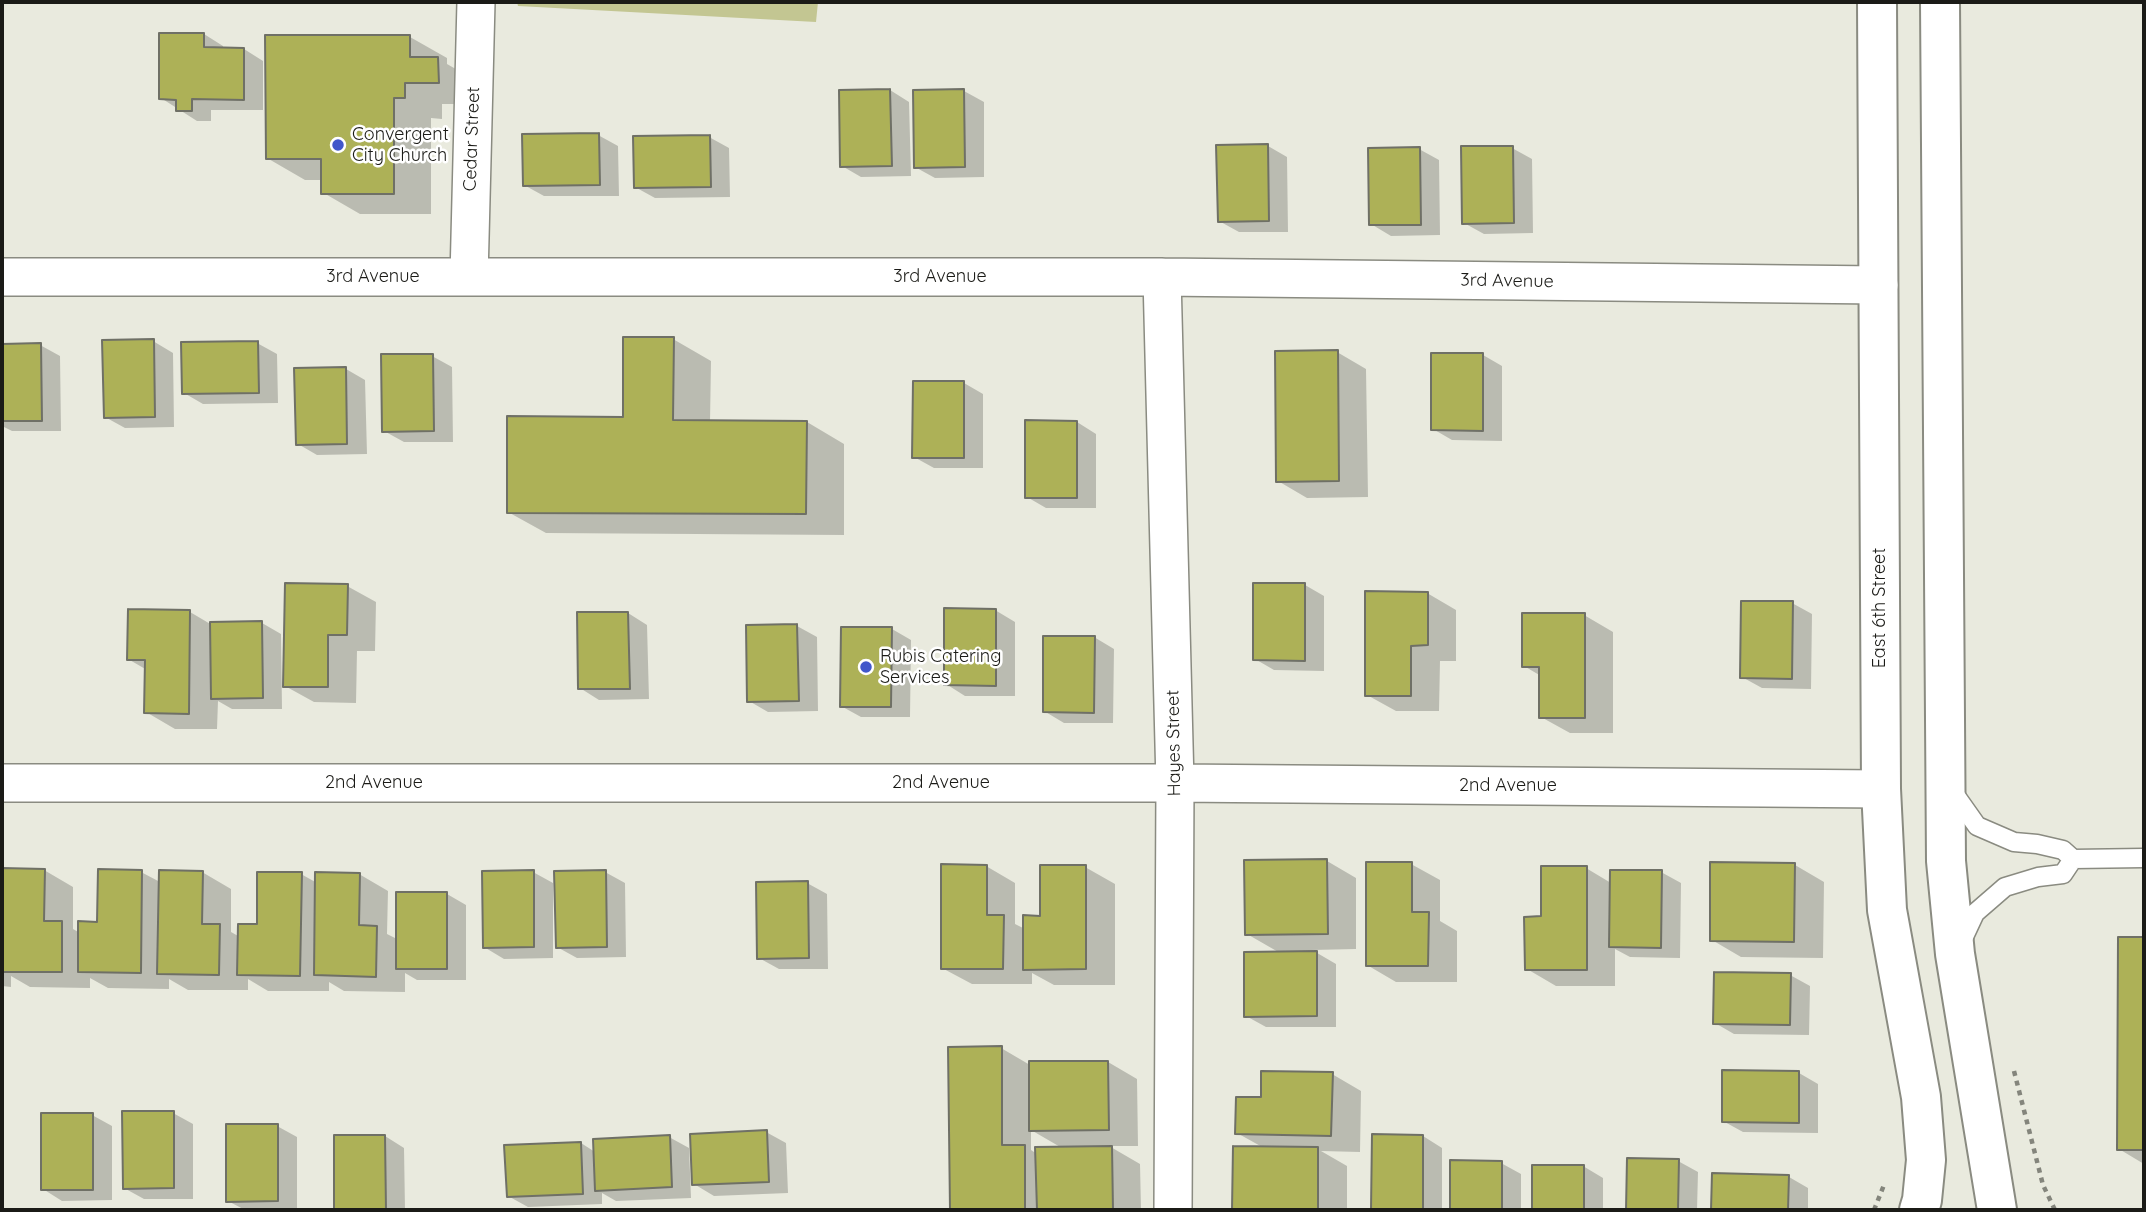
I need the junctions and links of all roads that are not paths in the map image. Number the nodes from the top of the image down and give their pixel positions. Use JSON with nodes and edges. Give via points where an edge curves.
{"nodes":[{"id":1,"x":476,"y":2,"type":"edge"},
{"id":2,"x":1877,"y":2,"type":"edge"},
{"id":3,"x":1940,"y":2,"type":"edge"},
{"id":4,"x":1162,"y":276,"type":"junction"},
{"id":5,"x":2,"y":277,"type":"edge"},
{"id":6,"x":469,"y":277,"type":"junction"},
{"id":7,"x":1879,"y":285,"type":"junction"},
{"id":8,"x":1944,"y":779,"type":"junction"},
{"id":9,"x":2,"y":783,"type":"edge"},
{"id":10,"x":1175,"y":783,"type":"junction"},
{"id":11,"x":1881,"y":789,"type":"junction"},
{"id":12,"x":2144,"y":858,"type":"edge"},
{"id":13,"x":2073,"y":859,"type":"junction"},
{"id":14,"x":1955,"y":954,"type":"junction"},
{"id":15,"x":1982,"y":1104,"type":"junction"},
{"id":16,"x":2034,"y":1194,"type":"edge"},
{"id":17,"x":1173,"y":1210,"type":"edge"},
{"id":18,"x":1919,"y":1210,"type":"edge"},
{"id":19,"x":1997,"y":1210,"type":"edge"}],
"edges":[{"from":1,"to":6,"type":"street","name":"Cedar Street"},
{"from":2,"to":7,"type":"street","name":"East 6th Street"},
{"from":3,"to":8,"type":"street"},
{"from":4,"to":6,"type":"street","name":"3rd Avenue"},
{"from":4,"to":7,"type":"street","name":"3rd Avenue"},
{"from":4,"to":10,"type":"street","name":"Hayes Street"},
{"from":5,"to":6,"type":"street","name":"3rd Avenue"},
{"from":7,"to":11,"type":"street","name":"East 6th Street"},
{"from":8,"to":13,"type":"lane","via":[[1977,827],[2014,842],[2063,849]]},
{"from":8,"to":14,"type":"street"},
{"from":9,"to":10,"type":"street","name":"2nd Avenue"},
{"from":10,"to":11,"type":"street","name":"2nd Avenue"},
{"from":10,"to":17,"type":"street","name":"Hayes Street"},
{"from":11,"to":18,"type":"street","name":"East 6th Street","via":[[1887,910],[1921,1097],[1926,1160]]},
{"from":12,"to":13,"type":"lane"},
{"from":13,"to":14,"type":"lane","via":[[2063,874],[2005,887],[1975,913]]},
{"from":14,"to":15,"type":"street"},
{"from":15,"to":16,"type":"street"},
{"from":15,"to":19,"type":"street"}]}
